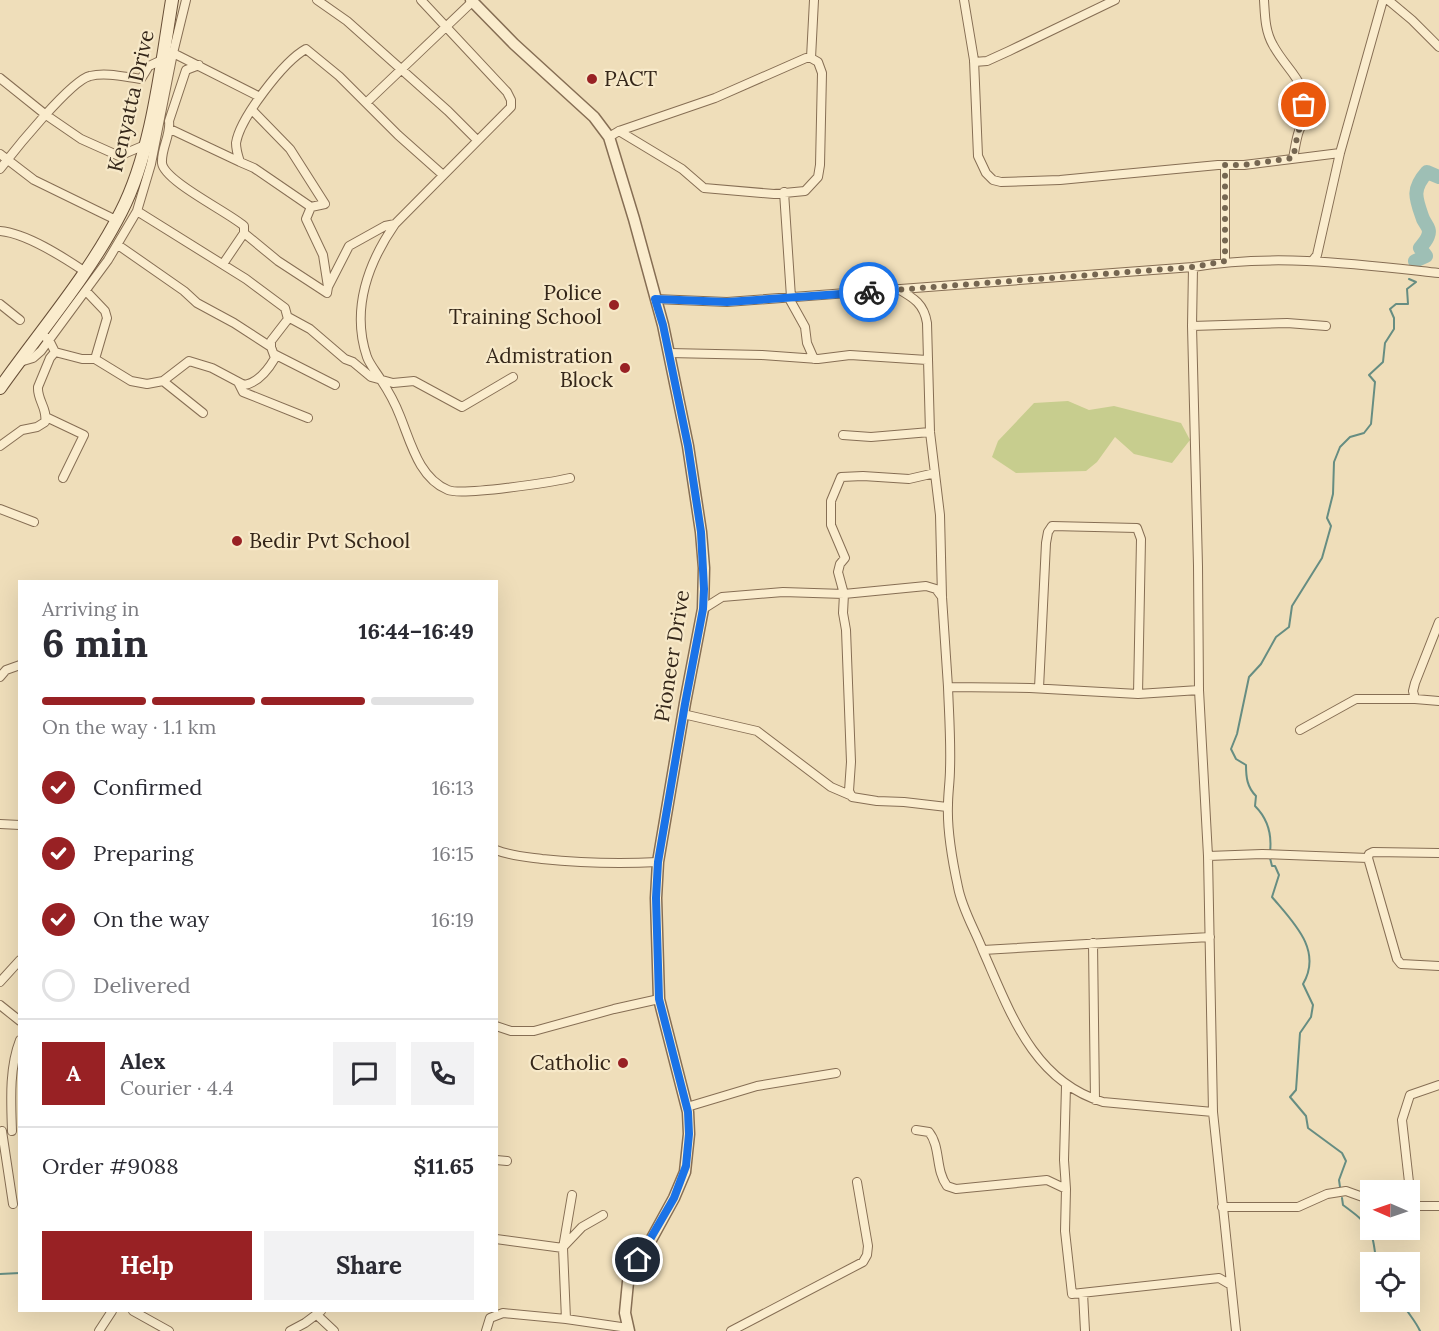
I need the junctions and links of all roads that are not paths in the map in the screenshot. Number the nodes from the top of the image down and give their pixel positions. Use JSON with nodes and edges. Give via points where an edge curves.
{"nodes":[{"id":1,"x":172,"y":0,"type":"edge"},
{"id":2,"x":186,"y":0,"type":"edge"},
{"id":3,"x":317,"y":0,"type":"edge"},
{"id":4,"x":421,"y":0,"type":"edge"},
{"id":5,"x":814,"y":0,"type":"edge"},
{"id":6,"x":964,"y":0,"type":"edge"},
{"id":7,"x":1115,"y":0,"type":"edge"},
{"id":8,"x":1264,"y":0,"type":"edge"},
{"id":9,"x":1383,"y":0,"type":"edge"},
{"id":10,"x":1388,"y":0,"type":"edge"},
{"id":11,"x":472,"y":1,"type":"edge"},
{"id":12,"x":448,"y":27,"type":"junction"},
{"id":13,"x":1439,"y":47,"type":"edge"},
{"id":14,"x":167,"y":57,"type":"junction"},
{"id":15,"x":810,"y":58,"type":"junction"},
{"id":16,"x":974,"y":63,"type":"junction"},
{"id":17,"x":199,"y":65,"type":"junction"},
{"id":18,"x":402,"y":71,"type":"junction"},
{"id":19,"x":0,"y":78,"type":"edge"},
{"id":20,"x":260,"y":97,"type":"junction"},
{"id":21,"x":366,"y":103,"type":"junction"},
{"id":22,"x":252,"y":110,"type":"junction"},
{"id":23,"x":46,"y":115,"type":"junction"},
{"id":24,"x":170,"y":129,"type":"junction"},
{"id":25,"x":619,"y":131,"type":"junction"},
{"id":26,"x":609,"y":137,"type":"junction"},
{"id":27,"x":477,"y":140,"type":"junction"},
{"id":28,"x":145,"y":145,"type":"junction"},
{"id":29,"x":1340,"y":153,"type":"junction"},
{"id":30,"x":0,"y":154,"type":"edge"},
{"id":31,"x":1293,"y":158,"type":"junction"},
{"id":32,"x":8,"y":160,"type":"junction"},
{"id":33,"x":240,"y":162,"type":"junction"},
{"id":34,"x":1225,"y":165,"type":"junction"},
{"id":35,"x":0,"y":170,"type":"edge"},
{"id":36,"x":444,"y":175,"type":"junction"},
{"id":37,"x":784,"y":192,"type":"junction"},
{"id":38,"x":311,"y":207,"type":"junction"},
{"id":39,"x":137,"y":211,"type":"junction"},
{"id":40,"x":116,"y":220,"type":"junction"},
{"id":41,"x":395,"y":224,"type":"junction"},
{"id":42,"x":0,"y":231,"type":"edge"},
{"id":43,"x":244,"y":233,"type":"junction"},
{"id":44,"x":118,"y":245,"type":"junction"},
{"id":45,"x":1314,"y":260,"type":"junction"},
{"id":46,"x":1225,"y":261,"type":"junction"},
{"id":47,"x":223,"y":264,"type":"junction"},
{"id":48,"x":1193,"y":267,"type":"junction"},
{"id":49,"x":84,"y":271,"type":"junction"},
{"id":50,"x":1439,"y":273,"type":"edge"},
{"id":51,"x":328,"y":287,"type":"junction"},
{"id":52,"x":898,"y":289,"type":"junction"},
{"id":53,"x":86,"y":291,"type":"junction"},
{"id":54,"x":791,"y":297,"type":"junction"},
{"id":55,"x":655,"y":299,"type":"junction"},
{"id":56,"x":0,"y":304,"type":"edge"},
{"id":57,"x":288,"y":317,"type":"junction"},
{"id":58,"x":20,"y":320,"type":"dead end"},
{"id":59,"x":1192,"y":326,"type":"junction"},
{"id":60,"x":1326,"y":326,"type":"dead end"},
{"id":61,"x":44,"y":337,"type":"junction"},
{"id":62,"x":273,"y":351,"type":"junction"},
{"id":63,"x":55,"y":352,"type":"junction"},
{"id":64,"x":669,"y":353,"type":"junction"},
{"id":65,"x":95,"y":359,"type":"junction"},
{"id":66,"x":814,"y":359,"type":"junction"},
{"id":67,"x":927,"y":360,"type":"junction"},
{"id":68,"x":513,"y":377,"type":"dead end"},
{"id":69,"x":381,"y":380,"type":"junction"},
{"id":70,"x":163,"y":381,"type":"junction"},
{"id":71,"x":239,"y":384,"type":"junction"},
{"id":72,"x":335,"y":385,"type":"dead end"},
{"id":73,"x":0,"y":388,"type":"edge"},
{"id":74,"x":203,"y":413,"type":"dead end"},
{"id":75,"x":46,"y":417,"type":"junction"},
{"id":76,"x":308,"y":418,"type":"dead end"},
{"id":77,"x":930,"y":432,"type":"junction"},
{"id":78,"x":843,"y":435,"type":"dead end"},
{"id":79,"x":0,"y":446,"type":"edge"},
{"id":80,"x":935,"y":473,"type":"junction"},
{"id":81,"x":63,"y":478,"type":"dead end"},
{"id":82,"x":570,"y":478,"type":"dead end"},
{"id":83,"x":0,"y":509,"type":"edge"},
{"id":84,"x":34,"y":522,"type":"dead end"},
{"id":85,"x":844,"y":594,"type":"junction"},
{"id":86,"x":942,"y":597,"type":"junction"},
{"id":87,"x":703,"y":609,"type":"junction"},
{"id":88,"x":1439,"y":622,"type":"edge"},
{"id":89,"x":18,"y":666,"type":"edge"},
{"id":90,"x":0,"y":677,"type":"edge"},
{"id":91,"x":948,"y":687,"type":"junction"},
{"id":92,"x":1039,"y":688,"type":"junction"},
{"id":93,"x":1199,"y":690,"type":"junction"},
{"id":94,"x":1138,"y":694,"type":"junction"},
{"id":95,"x":1415,"y":699,"type":"junction"},
{"id":96,"x":1439,"y":701,"type":"edge"},
{"id":97,"x":683,"y":714,"type":"junction"},
{"id":98,"x":1300,"y":730,"type":"dead end"},
{"id":99,"x":852,"y":797,"type":"junction"},
{"id":100,"x":947,"y":807,"type":"junction"},
{"id":101,"x":0,"y":824,"type":"edge"},
{"id":102,"x":18,"y":825,"type":"edge"},
{"id":103,"x":498,"y":851,"type":"edge"},
{"id":104,"x":1439,"y":853,"type":"edge"},
{"id":105,"x":1208,"y":856,"type":"junction"},
{"id":106,"x":1368,"y":858,"type":"junction"},
{"id":107,"x":658,"y":862,"type":"junction"},
{"id":108,"x":1210,"y":937,"type":"junction"},
{"id":109,"x":1093,"y":943,"type":"junction"},
{"id":110,"x":983,"y":950,"type":"junction"},
{"id":111,"x":18,"y":962,"type":"edge"},
{"id":112,"x":1439,"y":966,"type":"edge"},
{"id":113,"x":0,"y":982,"type":"edge"},
{"id":114,"x":659,"y":999,"type":"junction"},
{"id":115,"x":0,"y":1005,"type":"edge"},
{"id":116,"x":18,"y":1019,"type":"edge"},
{"id":117,"x":498,"y":1027,"type":"edge"},
{"id":118,"x":18,"y":1045,"type":"edge"},
{"id":119,"x":836,"y":1073,"type":"dead end"},
{"id":120,"x":1439,"y":1085,"type":"edge"},
{"id":121,"x":1066,"y":1086,"type":"junction"},
{"id":122,"x":1095,"y":1100,"type":"junction"},
{"id":123,"x":687,"y":1107,"type":"junction"},
{"id":124,"x":1214,"y":1112,"type":"junction"},
{"id":125,"x":916,"y":1130,"type":"dead end"},
{"id":126,"x":1,"y":1131,"type":"edge"},
{"id":127,"x":16,"y":1131,"type":"edge"},
{"id":128,"x":498,"y":1160,"type":"edge"},
{"id":129,"x":507,"y":1161,"type":"dead end"},
{"id":130,"x":1409,"y":1180,"type":"edge"},
{"id":131,"x":856,"y":1182,"type":"dead end"},
{"id":132,"x":1066,"y":1189,"type":"junction"},
{"id":133,"x":572,"y":1195,"type":"dead end"},
{"id":134,"x":1360,"y":1196,"type":"edge"},
{"id":135,"x":13,"y":1204,"type":"dead end"},
{"id":136,"x":1439,"y":1206,"type":"edge"},
{"id":137,"x":1222,"y":1207,"type":"junction"},
{"id":138,"x":1420,"y":1207,"type":"edge"},
{"id":139,"x":603,"y":1215,"type":"dead end"},
{"id":140,"x":498,"y":1239,"type":"edge"},
{"id":141,"x":563,"y":1248,"type":"junction"},
{"id":142,"x":1231,"y":1285,"type":"junction"},
{"id":143,"x":1083,"y":1293,"type":"junction"},
{"id":144,"x":111,"y":1312,"type":"edge"},
{"id":145,"x":135,"y":1312,"type":"edge"},
{"id":146,"x":319,"y":1313,"type":"edge"},
{"id":147,"x":566,"y":1319,"type":"junction"},
{"id":148,"x":629,"y":1329,"type":"edge"},
{"id":149,"x":99,"y":1331,"type":"edge"},
{"id":150,"x":169,"y":1331,"type":"edge"},
{"id":151,"x":290,"y":1331,"type":"edge"},
{"id":152,"x":334,"y":1331,"type":"edge"},
{"id":153,"x":486,"y":1331,"type":"edge"},
{"id":154,"x":731,"y":1331,"type":"edge"},
{"id":155,"x":1085,"y":1331,"type":"edge"},
{"id":156,"x":1236,"y":1331,"type":"edge"}],
"edges":[{"from":1,"to":14,"type":"main road","name":"Kenyatta Drive"},
{"from":2,"to":14,"type":"street"},
{"from":3,"to":18,"type":"street","via":[[347,21]]},
{"from":4,"to":12,"type":"street"},
{"from":5,"to":15,"type":"street"},
{"from":6,"to":16,"type":"street"},
{"from":7,"to":16,"type":"street","via":[[987,61]]},
{"from":8,"to":31,"type":"street","via":[[1266,27],[1273,46],[1303,90],[1305,121]]},
{"from":9,"to":29,"type":"street"},
{"from":10,"to":13,"type":"street"},
{"from":11,"to":12,"type":"street"},
{"from":11,"to":26,"type":"street","name":"Pioneer Drive","via":[[594,117]]},
{"from":12,"to":18,"type":"street"},
{"from":12,"to":27,"type":"street","via":[[512,100],[511,107]]},
{"from":14,"to":17,"type":"street"},
{"from":14,"to":23,"type":"street","via":[[149,66],[141,79],[90,76]]},
{"from":14,"to":28,"type":"main road","name":"Kenyatta Drive"},
{"from":14,"to":39,"type":"street","via":[[152,164]]},
{"from":15,"to":25,"type":"street","via":[[715,98]]},
{"from":15,"to":37,"type":"street","via":[[818,62],[822,74],[818,177],[805,191]]},
{"from":16,"to":34,"type":"street","via":[[978,156],[993,180],[1060,180]]},
{"from":17,"to":20,"type":"street"},
{"from":17,"to":24,"type":"street","via":[[186,70],[171,110]]},
{"from":18,"to":21,"type":"street"},
{"from":18,"to":27,"type":"street"},
{"from":19,"to":23,"type":"street"},
{"from":20,"to":21,"type":"street","via":[[274,78],[306,50]]},
{"from":20,"to":22,"type":"street"},
{"from":21,"to":36,"type":"street"},
{"from":22,"to":33,"type":"street","via":[[238,136]]},
{"from":22,"to":38,"type":"street","via":[[290,149],[325,204]]},
{"from":23,"to":28,"type":"street","via":[[81,140],[119,156]]},
{"from":23,"to":32,"type":"street"},
{"from":24,"to":33,"type":"street"},
{"from":24,"to":43,"type":"street","via":[[162,153],[166,171],[243,224]]},
{"from":25,"to":26,"type":"street"},
{"from":25,"to":37,"type":"street","via":[[682,169],[704,188]]},
{"from":26,"to":55,"type":"street","name":"Pioneer Drive"},
{"from":27,"to":36,"type":"street"},
{"from":28,"to":40,"type":"main road","name":"Kenyatta Drive"},
{"from":29,"to":31,"type":"street"},
{"from":29,"to":45,"type":"street"},
{"from":30,"to":32,"type":"street"},
{"from":31,"to":34,"type":"street"},
{"from":32,"to":35,"type":"street"},
{"from":32,"to":40,"type":"street","via":[[34,180]]},
{"from":33,"to":38,"type":"street"},
{"from":34,"to":46,"type":"street"},
{"from":36,"to":41,"type":"street"},
{"from":37,"to":54,"type":"street"},
{"from":38,"to":51,"type":"street","via":[[306,219],[323,255]]},
{"from":39,"to":44,"type":"street"},
{"from":39,"to":47,"type":"street"},
{"from":40,"to":49,"type":"main road","name":"Kenyatta Drive"},
{"from":41,"to":51,"type":"street","via":[[349,246]]},
{"from":41,"to":69,"type":"street","via":[[383,241],[362,294],[360,326],[368,358]]},
{"from":42,"to":49,"type":"street","via":[[46,248]]},
{"from":43,"to":47,"type":"street"},
{"from":43,"to":51,"type":"street","via":[[327,293]]},
{"from":44,"to":53,"type":"street"},
{"from":44,"to":62,"type":"street","via":[[197,303]]},
{"from":45,"to":46,"type":"street"},
{"from":45,"to":50,"type":"street"},
{"from":46,"to":48,"type":"street"},
{"from":47,"to":57,"type":"street","via":[[285,308]]},
{"from":48,"to":52,"type":"street"},
{"from":48,"to":59,"type":"street"},
{"from":49,"to":61,"type":"main road","name":"Kenyatta Drive"},
{"from":52,"to":54,"type":"street"},
{"from":52,"to":67,"type":"street","via":[[921,303],[926,314]]},
{"from":53,"to":61,"type":"street"},
{"from":53,"to":65,"type":"street","via":[[107,318]]},
{"from":54,"to":55,"type":"street","via":[[727,302]]},
{"from":54,"to":66,"type":"street"},
{"from":55,"to":64,"type":"street","name":"Pioneer Drive"},
{"from":56,"to":58,"type":"street"},
{"from":57,"to":62,"type":"street","via":[[271,341]]},
{"from":57,"to":69,"type":"street","via":[[310,329],[371,377]]},
{"from":59,"to":60,"type":"street"},
{"from":59,"to":93,"type":"street"},
{"from":61,"to":63,"type":"street"},
{"from":61,"to":73,"type":"main road","name":"Kenyatta Drive","via":[[17,363]]},
{"from":62,"to":71,"type":"street","via":[[272,363],[254,382]]},
{"from":62,"to":72,"type":"street"},
{"from":63,"to":65,"type":"street"},
{"from":63,"to":75,"type":"street","via":[[38,387]]},
{"from":64,"to":66,"type":"street"},
{"from":64,"to":87,"type":"street","name":"Pioneer Drive","via":[[701,532]]},
{"from":65,"to":70,"type":"street","via":[[131,381]]},
{"from":66,"to":67,"type":"street","via":[[850,355]]},
{"from":67,"to":77,"type":"street"},
{"from":68,"to":69,"type":"street","via":[[462,406],[414,381]]},
{"from":69,"to":82,"type":"street","via":[[394,400],[417,460],[450,491],[475,492]]},
{"from":70,"to":71,"type":"street","via":[[189,361],[212,368]]},
{"from":70,"to":74,"type":"street"},
{"from":71,"to":76,"type":"street","via":[[243,392]]},
{"from":75,"to":79,"type":"street","via":[[41,425],[22,430]]},
{"from":75,"to":81,"type":"street","via":[[84,435]]},
{"from":77,"to":78,"type":"street"},
{"from":77,"to":80,"type":"street"},
{"from":80,"to":85,"type":"street","via":[[909,479],[840,479],[831,501],[831,525],[845,556],[838,572]]},
{"from":80,"to":86,"type":"street"},
{"from":83,"to":84,"type":"street"},
{"from":85,"to":86,"type":"street","via":[[926,586],[936,589]]},
{"from":85,"to":87,"type":"street","via":[[783,592],[722,597]]},
{"from":85,"to":99,"type":"street"},
{"from":86,"to":91,"type":"street"},
{"from":87,"to":97,"type":"street","name":"Pioneer Drive"},
{"from":88,"to":95,"type":"street","via":[[1415,683]]},
{"from":89,"to":90,"type":"street"},
{"from":91,"to":92,"type":"street"},
{"from":91,"to":100,"type":"street"},
{"from":92,"to":94,"type":"street"},
{"from":92,"to":94,"type":"street","via":[[1048,532],[1052,526],[1137,528],[1141,539]]},
{"from":93,"to":94,"type":"street"},
{"from":93,"to":105,"type":"street"},
{"from":95,"to":96,"type":"street"},
{"from":95,"to":98,"type":"street","via":[[1356,699]]},
{"from":97,"to":99,"type":"street","via":[[757,731],[831,787]]},
{"from":97,"to":107,"type":"street","name":"Pioneer Drive"},
{"from":99,"to":100,"type":"street"},
{"from":100,"to":110,"type":"street","via":[[958,888]]},
{"from":101,"to":102,"type":"street"},
{"from":103,"to":107,"type":"street","via":[[558,860]]},
{"from":104,"to":106,"type":"street","via":[[1373,852]]},
{"from":105,"to":106,"type":"street"},
{"from":105,"to":108,"type":"street"},
{"from":106,"to":112,"type":"street","via":[[1397,959],[1401,964]]},
{"from":107,"to":114,"type":"street","name":"Pioneer Drive"},
{"from":108,"to":109,"type":"street"},
{"from":108,"to":124,"type":"street"},
{"from":109,"to":110,"type":"street"},
{"from":109,"to":122,"type":"street"},
{"from":110,"to":121,"type":"street","via":[[1021,1034]]},
{"from":111,"to":113,"type":"street"},
{"from":114,"to":117,"type":"street","via":[[534,1031]]},
{"from":114,"to":123,"type":"street","name":"Pioneer Drive"},
{"from":115,"to":116,"type":"street"},
{"from":118,"to":127,"type":"street","via":[[13,1078]]},
{"from":119,"to":123,"type":"street","via":[[757,1086]]},
{"from":120,"to":130,"type":"street","via":[[1410,1095],[1402,1120]]},
{"from":121,"to":122,"type":"street"},
{"from":121,"to":132,"type":"street"},
{"from":122,"to":124,"type":"street"},
{"from":123,"to":148,"type":"street","name":"Pioneer Drive","via":[[685,1172],[628,1282],[625,1313]]},
{"from":124,"to":137,"type":"street"},
{"from":125,"to":132,"type":"street","via":[[929,1132],[934,1138],[947,1186],[956,1189],[1047,1180]]},
{"from":126,"to":127,"type":"street"},
{"from":126,"to":135,"type":"street"},
{"from":128,"to":129,"type":"street"},
{"from":131,"to":154,"type":"street","via":[[868,1246],[863,1262]]},
{"from":132,"to":143,"type":"street","via":[[1065,1231],[1072,1294]]},
{"from":133,"to":141,"type":"street"},
{"from":134,"to":137,"type":"street","via":[[1346,1191],[1327,1194],[1298,1207]]},
{"from":136,"to":138,"type":"street"},
{"from":137,"to":142,"type":"street"},
{"from":139,"to":141,"type":"street","via":[[582,1227]]},
{"from":140,"to":141,"type":"street"},
{"from":141,"to":147,"type":"street"},
{"from":142,"to":143,"type":"street","via":[[1219,1278]]},
{"from":142,"to":156,"type":"street"},
{"from":143,"to":155,"type":"street"},
{"from":144,"to":149,"type":"street"},
{"from":145,"to":150,"type":"street"},
{"from":146,"to":151,"type":"street"},
{"from":146,"to":152,"type":"street"},
{"from":147,"to":148,"type":"street"},
{"from":147,"to":153,"type":"street","via":[[503,1313],[490,1318]]}]}
